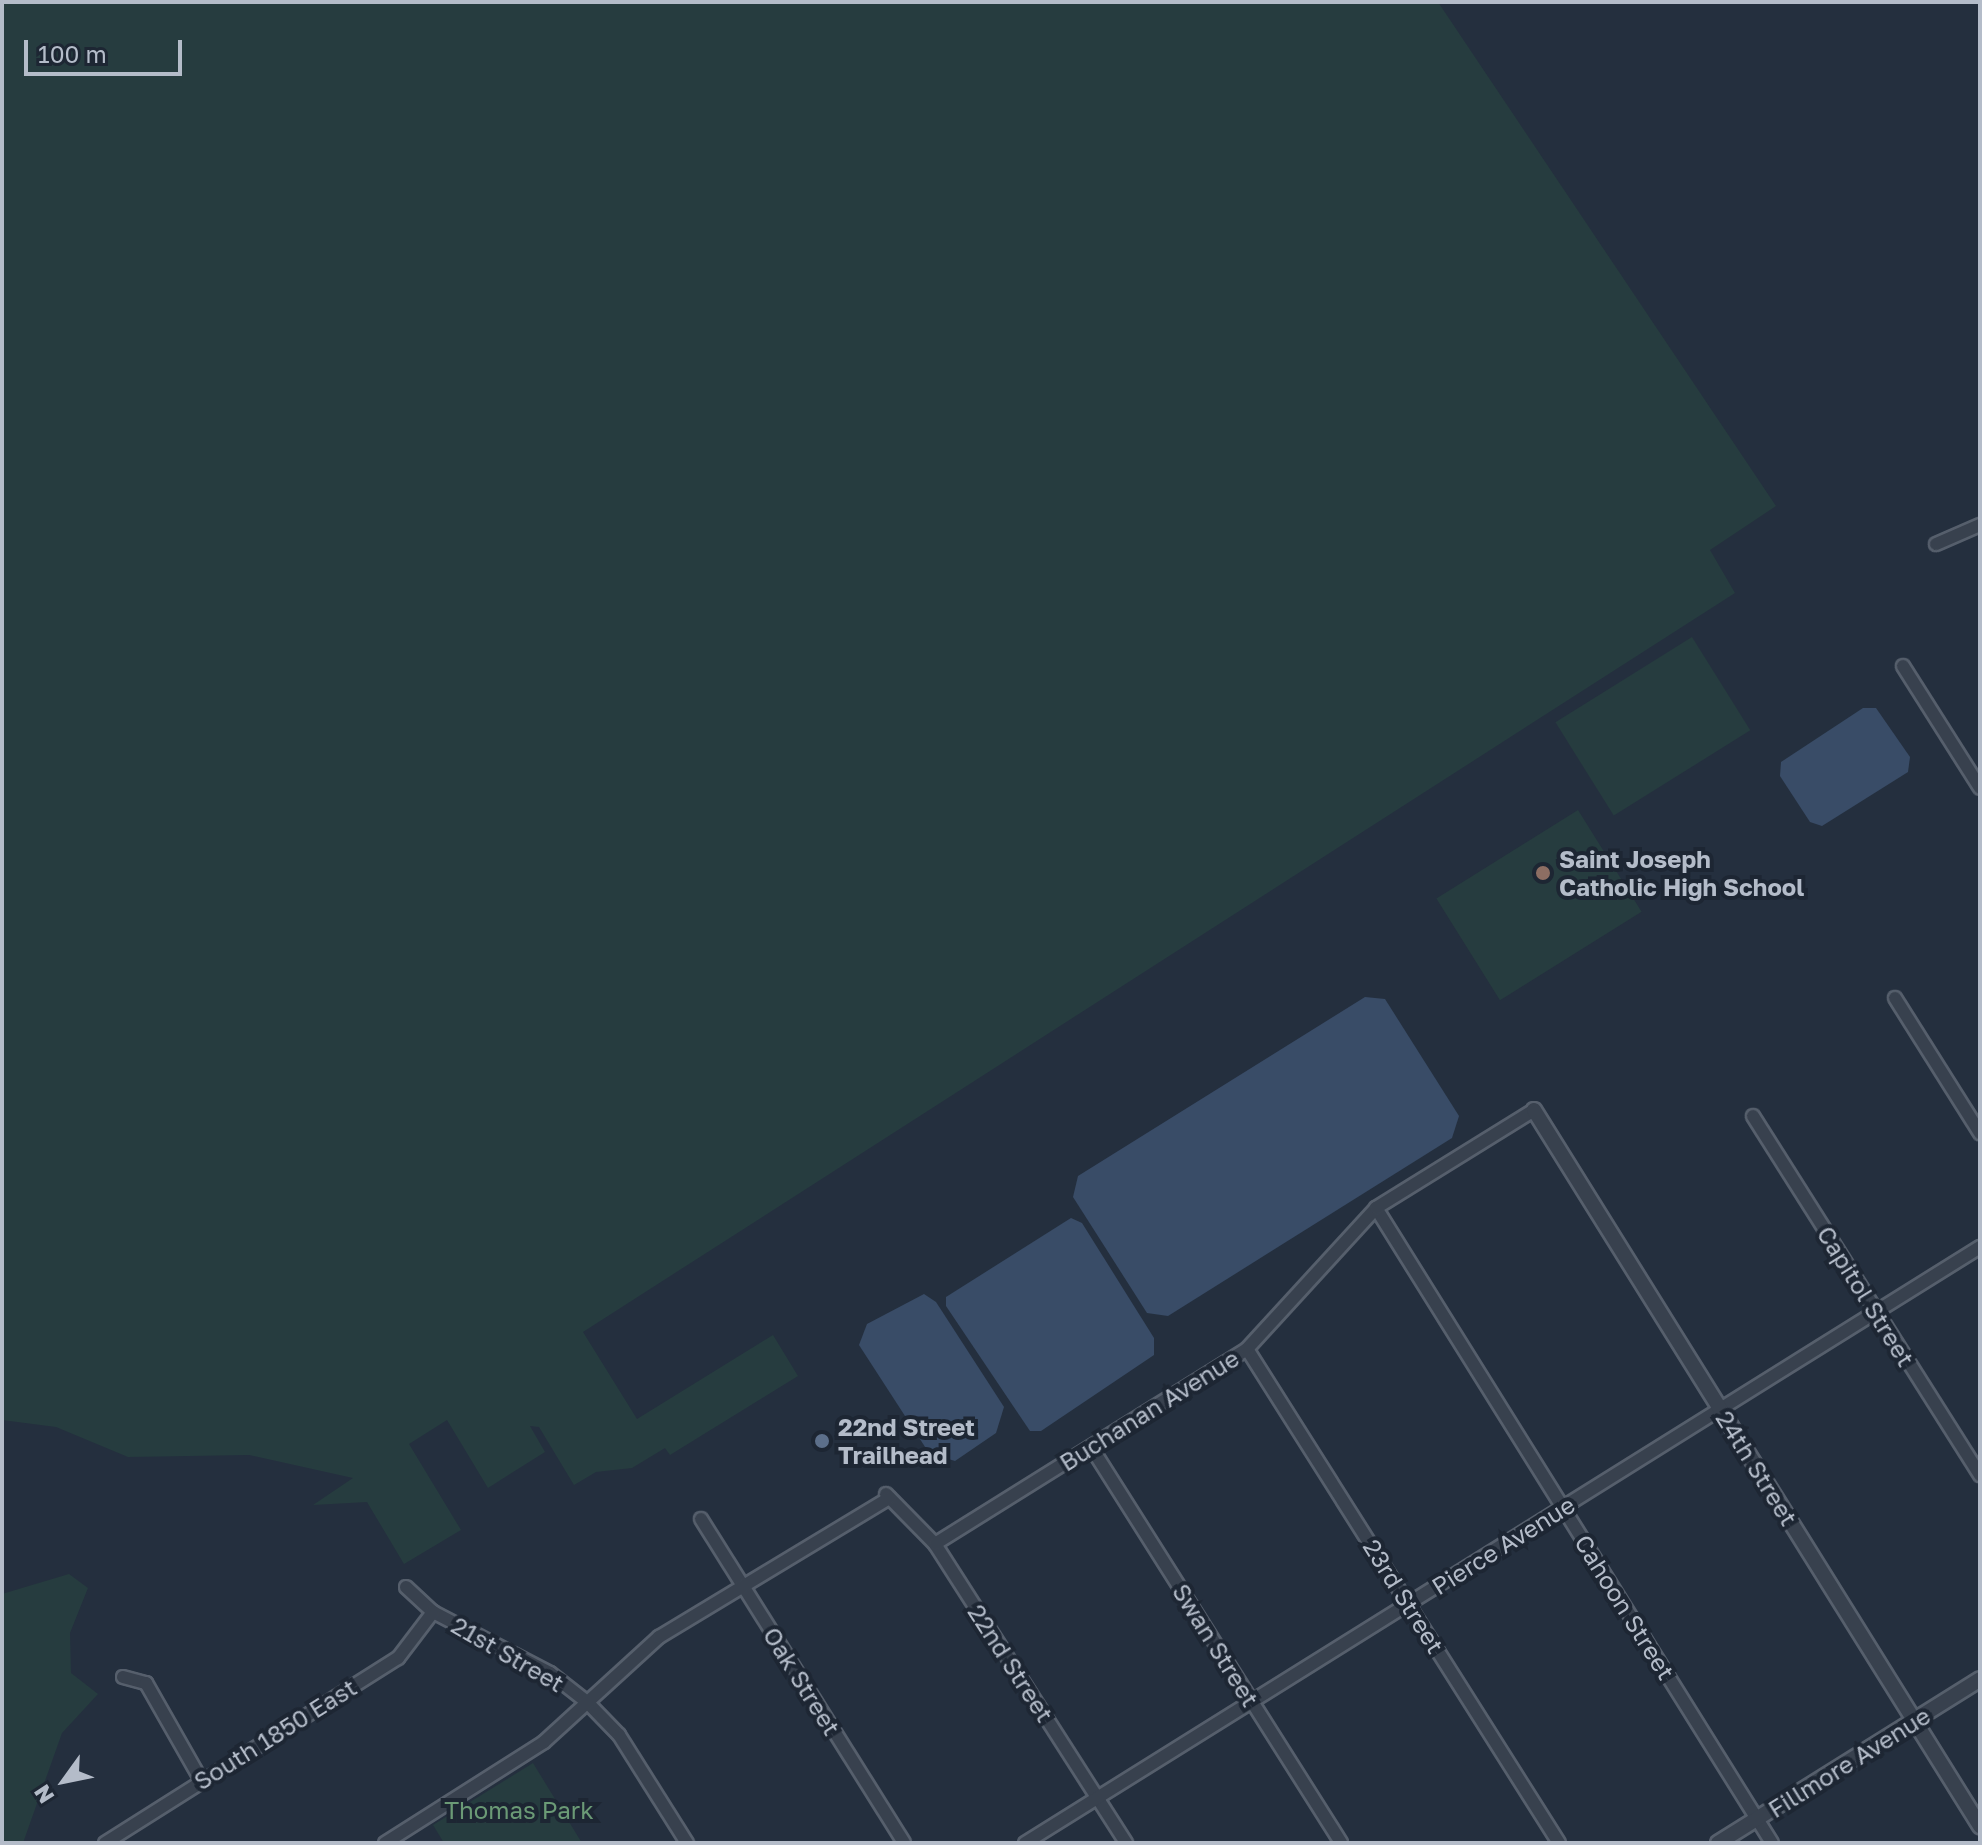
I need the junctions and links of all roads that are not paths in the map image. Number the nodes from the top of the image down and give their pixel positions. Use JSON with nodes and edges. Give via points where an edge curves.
{"nodes":[{"id":1,"x":1980,"y":525,"type":"edge"},
{"id":2,"x":1936,"y":544,"type":"dead end"},
{"id":3,"x":1903,"y":666,"type":"dead end"},
{"id":4,"x":1980,"y":788,"type":"edge"},
{"id":5,"x":1895,"y":998,"type":"dead end"},
{"id":6,"x":1534,"y":1110,"type":"joint"},
{"id":7,"x":1753,"y":1116,"type":"dead end"},
{"id":8,"x":1980,"y":1133,"type":"edge"},
{"id":9,"x":1376,"y":1208,"type":"junction"},
{"id":10,"x":1980,"y":1247,"type":"edge"},
{"id":11,"x":1876,"y":1312,"type":"junction"},
{"id":12,"x":1247,"y":1349,"type":"junction"},
{"id":13,"x":1721,"y":1409,"type":"junction"},
{"id":14,"x":1091,"y":1447,"type":"junction"},
{"id":15,"x":1980,"y":1475,"type":"edge"},
{"id":16,"x":1563,"y":1507,"type":"junction"},
{"id":17,"x":701,"y":1519,"type":"dead end"},
{"id":18,"x":935,"y":1544,"type":"junction"},
{"id":19,"x":743,"y":1586,"type":"junction"},
{"id":20,"x":406,"y":1587,"type":"dead end"},
{"id":21,"x":1409,"y":1603,"type":"junction"},
{"id":22,"x":433,"y":1612,"type":"junction"},
{"id":23,"x":123,"y":1677,"type":"dead end"},
{"id":24,"x":1980,"y":1679,"type":"edge"},
{"id":25,"x":1252,"y":1701,"type":"junction"},
{"id":26,"x":587,"y":1702,"type":"junction"},
{"id":27,"x":1914,"y":1721,"type":"junction"},
{"id":28,"x":201,"y":1780,"type":"junction"},
{"id":29,"x":1098,"y":1798,"type":"junction"},
{"id":30,"x":1758,"y":1819,"type":"junction"},
{"id":31,"x":1980,"y":1826,"type":"edge"},
{"id":32,"x":105,"y":1843,"type":"edge"},
{"id":33,"x":385,"y":1843,"type":"edge"},
{"id":34,"x":687,"y":1843,"type":"edge"},
{"id":35,"x":904,"y":1843,"type":"edge"},
{"id":36,"x":1025,"y":1843,"type":"edge"},
{"id":37,"x":1126,"y":1843,"type":"edge"},
{"id":38,"x":1341,"y":1843,"type":"edge"},
{"id":39,"x":1559,"y":1843,"type":"edge"},
{"id":40,"x":1718,"y":1843,"type":"edge"},
{"id":41,"x":1772,"y":1843,"type":"edge"}],
"edges":[{"from":1,"to":2,"type":"street"},
{"from":3,"to":4,"type":"street"},
{"from":5,"to":8,"type":"street"},
{"from":6,"to":9,"type":"street","name":"Buchanan Avenue"},
{"from":6,"to":13,"type":"street","name":"24th Street"},
{"from":7,"to":11,"type":"street","name":"Capitol Street"},
{"from":9,"to":12,"type":"street","name":"Buchanan Avenue"},
{"from":9,"to":16,"type":"street","name":"Cahoon Street"},
{"from":10,"to":11,"type":"street","name":"Pierce Avenue"},
{"from":11,"to":13,"type":"street","name":"Pierce Avenue"},
{"from":11,"to":15,"type":"street","name":"Capitol Street"},
{"from":12,"to":14,"type":"street","name":"Buchanan Avenue"},
{"from":12,"to":21,"type":"street","name":"23rd Street"},
{"from":13,"to":16,"type":"street","name":"Pierce Avenue"},
{"from":13,"to":27,"type":"street","name":"24th Street"},
{"from":14,"to":18,"type":"street","name":"Buchanan Avenue"},
{"from":14,"to":25,"type":"street","name":"Swan Street"},
{"from":16,"to":21,"type":"street","name":"Pierce Avenue"},
{"from":16,"to":30,"type":"street","name":"Cahoon Street"},
{"from":17,"to":19,"type":"street","name":"Oak Street"},
{"from":18,"to":19,"type":"street","name":"22nd Street","via":[[887,1495]]},
{"from":18,"to":29,"type":"street","name":"22nd Street"},
{"from":19,"to":26,"type":"street","via":[[659,1637]]},
{"from":19,"to":35,"type":"street","name":"Oak Street"},
{"from":20,"to":22,"type":"street","name":"21st Street"},
{"from":21,"to":25,"type":"street","name":"Pierce Avenue"},
{"from":21,"to":39,"type":"street","name":"23rd Street"},
{"from":22,"to":26,"type":"street","name":"21st Street","via":[[550,1673]]},
{"from":22,"to":28,"type":"street","name":"South 1850 East","via":[[398,1658]]},
{"from":23,"to":28,"type":"street","via":[[146,1683]]},
{"from":24,"to":27,"type":"street","name":"Fillmore Avenue"},
{"from":25,"to":29,"type":"street","name":"Pierce Avenue"},
{"from":25,"to":38,"type":"street","name":"Swan Street"},
{"from":26,"to":33,"type":"street","via":[[544,1742]]},
{"from":26,"to":34,"type":"street","name":"21st Street","via":[[619,1735]]},
{"from":27,"to":30,"type":"street","name":"Fillmore Avenue"},
{"from":27,"to":31,"type":"street","name":"24th Street"},
{"from":28,"to":32,"type":"street","name":"South 1850 East"},
{"from":29,"to":36,"type":"street","name":"Pierce Avenue"},
{"from":29,"to":37,"type":"street","name":"22nd Street"},
{"from":30,"to":40,"type":"street","name":"Fillmore Avenue"},
{"from":30,"to":41,"type":"street","name":"Cahoon Street"}]}
